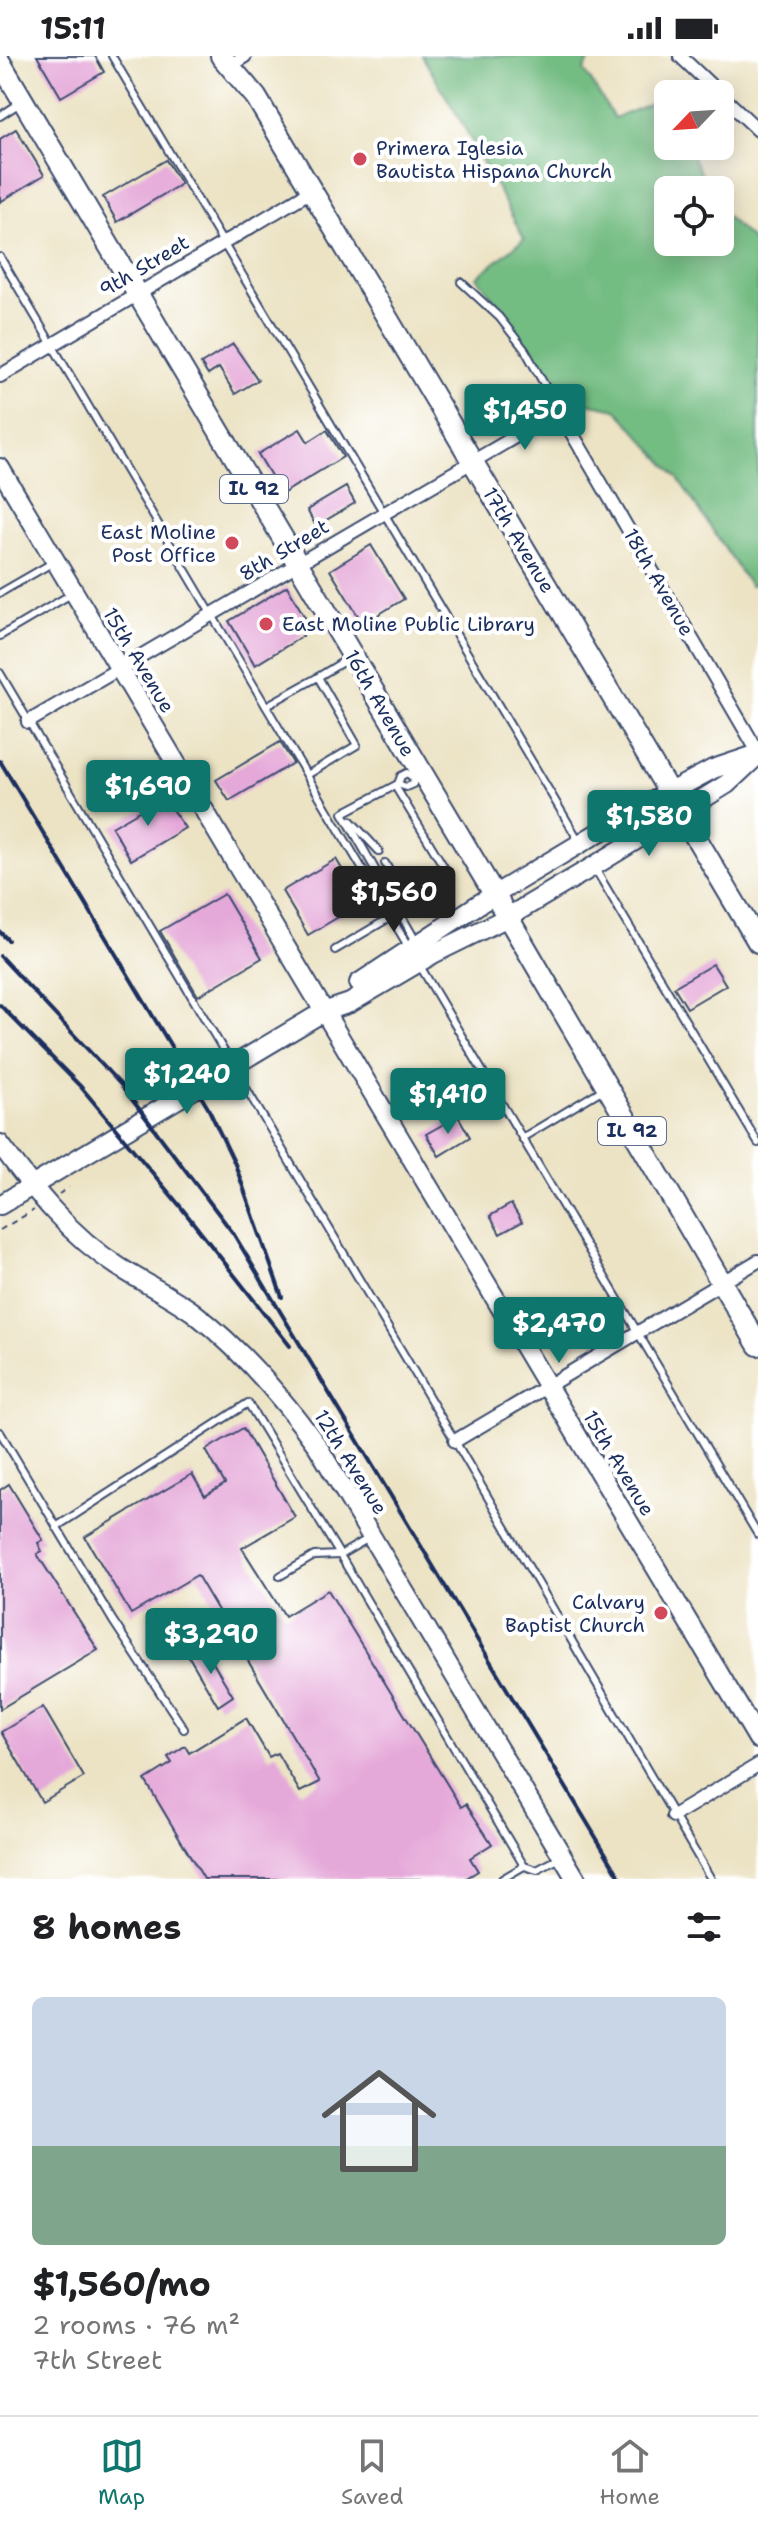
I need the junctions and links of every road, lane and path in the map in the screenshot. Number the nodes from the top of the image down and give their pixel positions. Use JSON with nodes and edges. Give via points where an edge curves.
{"nodes":[{"id":1,"x":112,"y":56,"type":"edge"},
{"id":2,"x":680,"y":56,"type":"edge"},
{"id":3,"x":233,"y":59,"type":"edge"},
{"id":4,"x":0,"y":62,"type":"edge"},
{"id":5,"x":705,"y":80,"type":"edge"},
{"id":6,"x":23,"y":101,"type":"junction"},
{"id":7,"x":734,"y":107,"type":"edge"},
{"id":8,"x":0,"y":116,"type":"edge"},
{"id":9,"x":758,"y":130,"type":"edge"},
{"id":10,"x":311,"y":191,"type":"junction"},
{"id":11,"x":223,"y":241,"type":"junction"},
{"id":12,"x":0,"y":257,"type":"edge"},
{"id":13,"x":461,"y":282,"type":"dead end"},
{"id":14,"x":138,"y":294,"type":"junction"},
{"id":15,"x":52,"y":345,"type":"junction"},
{"id":16,"x":0,"y":376,"type":"edge"},
{"id":17,"x":559,"y":411,"type":"junction"},
{"id":18,"x":473,"y":462,"type":"junction"},
{"id":19,"x":0,"y":468,"type":"edge"},
{"id":20,"x":385,"y":513,"type":"junction"},
{"id":21,"x":55,"y":561,"type":"junction"},
{"id":22,"x":298,"y":565,"type":"junction"},
{"id":23,"x":0,"y":593,"type":"edge"},
{"id":24,"x":74,"y":593,"type":"junction"},
{"id":25,"x":213,"y":615,"type":"junction"},
{"id":26,"x":0,"y":636,"type":"edge"},
{"id":27,"x":353,"y":656,"type":"junction"},
{"id":28,"x":119,"y":670,"type":"junction"},
{"id":29,"x":0,"y":673,"type":"edge"},
{"id":30,"x":318,"y":677,"type":"junction"},
{"id":31,"x":266,"y":706,"type":"junction"},
{"id":32,"x":28,"y":722,"type":"junction"},
{"id":33,"x":758,"y":754,"type":"edge"},
{"id":34,"x":307,"y":775,"type":"junction"},
{"id":35,"x":417,"y":775,"type":"junction"},
{"id":36,"x":396,"y":785,"type":"junction"},
{"id":37,"x":669,"y":792,"type":"junction"},
{"id":38,"x":343,"y":813,"type":"junction"},
{"id":39,"x":682,"y":814,"type":"junction"},
{"id":40,"x":581,"y":844,"type":"junction"},
{"id":41,"x":379,"y":851,"type":"dead end"},
{"id":42,"x":385,"y":863,"type":"dead end"},
{"id":43,"x":594,"y":866,"type":"junction"},
{"id":44,"x":494,"y":895,"type":"junction"},
{"id":45,"x":392,"y":899,"type":"junction"},
{"id":46,"x":391,"y":917,"type":"junction"},
{"id":47,"x":508,"y":917,"type":"junction"},
{"id":48,"x":758,"y":942,"type":"edge"},
{"id":49,"x":335,"y":950,"type":"dead end"},
{"id":50,"x":415,"y":952,"type":"junction"},
{"id":51,"x":323,"y":1012,"type":"junction"},
{"id":52,"x":232,"y":1065,"type":"junction"},
{"id":53,"x":607,"y":1087,"type":"junction"},
{"id":54,"x":522,"y":1138,"type":"junction"},
{"id":55,"x":758,"y":1143,"type":"edge"},
{"id":56,"x":0,"y":1144,"type":"edge"},
{"id":57,"x":32,"y":1185,"type":"junction"},
{"id":58,"x":0,"y":1205,"type":"edge"},
{"id":59,"x":758,"y":1261,"type":"edge"},
{"id":60,"x":721,"y":1283,"type":"junction"},
{"id":61,"x":638,"y":1333,"type":"junction"},
{"id":62,"x":758,"y":1345,"type":"edge"},
{"id":63,"x":548,"y":1387,"type":"junction"},
{"id":64,"x":0,"y":1432,"type":"edge"},
{"id":65,"x":455,"y":1441,"type":"junction"},
{"id":66,"x":56,"y":1527,"type":"junction"},
{"id":67,"x":758,"y":1535,"type":"edge"},
{"id":68,"x":372,"y":1536,"type":"junction"},
{"id":69,"x":340,"y":1555,"type":"junction"},
{"id":70,"x":280,"y":1576,"type":"dead end"},
{"id":71,"x":184,"y":1729,"type":"dead end"},
{"id":72,"x":758,"y":1739,"type":"edge"},
{"id":73,"x":758,"y":1765,"type":"edge"},
{"id":74,"x":673,"y":1816,"type":"junction"},
{"id":75,"x":563,"y":1856,"type":"junction"},
{"id":76,"x":524,"y":1866,"type":"junction"},
{"id":77,"x":502,"y":1879,"type":"edge"},
{"id":78,"x":576,"y":1879,"type":"edge"},
{"id":79,"x":711,"y":1879,"type":"edge"}],
"edges":[{"from":1,"to":11,"type":"lane"},
{"from":2,"to":5,"type":"street"},
{"from":3,"to":10,"type":"main road","name":"17th Avenue"},
{"from":4,"to":6,"type":"main road","name":"16th Avenue","number":"IL 92"},
{"from":6,"to":8,"type":"lane"},
{"from":6,"to":14,"type":"main road","name":"16th Avenue","number":"IL 92"},
{"from":7,"to":9,"type":"street"},
{"from":10,"to":11,"type":"street","name":"9th Street"},
{"from":10,"to":18,"type":"main road","name":"17th Avenue"},
{"from":11,"to":14,"type":"street","name":"9th Street"},
{"from":11,"to":20,"type":"lane"},
{"from":12,"to":15,"type":"lane"},
{"from":13,"to":17,"type":"lane","via":[[525,350]]},
{"from":14,"to":15,"type":"street","name":"9th Street"},
{"from":14,"to":22,"type":"main road","name":"16th Avenue","number":"IL 92"},
{"from":15,"to":16,"type":"street","name":"9th Street"},
{"from":15,"to":25,"type":"lane"},
{"from":17,"to":18,"type":"street","name":"8th Street"},
{"from":17,"to":33,"type":"street","name":"18th Avenue"},
{"from":18,"to":20,"type":"street","name":"8th Street"},
{"from":18,"to":37,"type":"main road","name":"17th Avenue"},
{"from":19,"to":21,"type":"street","name":"15th Avenue"},
{"from":20,"to":22,"type":"street","name":"8th Street"},
{"from":20,"to":40,"type":"lane"},
{"from":21,"to":23,"type":"lane"},
{"from":21,"to":24,"type":"street","name":"15th Avenue"},
{"from":22,"to":25,"type":"street","name":"8th Street"},
{"from":22,"to":27,"type":"main road","name":"16th Avenue","number":"IL 92"},
{"from":24,"to":26,"type":"lane"},
{"from":24,"to":28,"type":"street","name":"15th Avenue"},
{"from":25,"to":28,"type":"street","name":"8th Street"},
{"from":25,"to":31,"type":"lane"},
{"from":27,"to":30,"type":"lane"},
{"from":27,"to":35,"type":"main road","name":"16th Avenue","number":"IL 92"},
{"from":28,"to":32,"type":"street","name":"8th Street"},
{"from":28,"to":51,"type":"street","name":"15th Avenue"},
{"from":29,"to":32,"type":"lane"},
{"from":30,"to":31,"type":"lane"},
{"from":30,"to":34,"type":"lane","via":[[357,745]]},
{"from":31,"to":34,"type":"lane"},
{"from":32,"to":52,"type":"lane"},
{"from":33,"to":37,"type":"street"},
{"from":33,"to":39,"type":"street","via":[[727,784]]},
{"from":34,"to":46,"type":"lane"},
{"from":35,"to":36,"type":"lane","via":[[407,773]]},
{"from":35,"to":44,"type":"main road","name":"16th Avenue","number":"IL 92"},
{"from":36,"to":38,"type":"lane"},
{"from":36,"to":45,"type":"lane","via":[[444,867]]},
{"from":37,"to":39,"type":"main road","name":"17th Avenue"},
{"from":37,"to":40,"type":"street"},
{"from":38,"to":41,"type":"lane"},
{"from":38,"to":45,"type":"lane"},
{"from":39,"to":43,"type":"street"},
{"from":39,"to":48,"type":"main road","name":"17th Avenue"},
{"from":40,"to":44,"type":"street"},
{"from":42,"to":45,"type":"lane"},
{"from":43,"to":47,"type":"street"},
{"from":43,"to":55,"type":"lane"},
{"from":44,"to":47,"type":"main road","name":"16th Avenue","number":"IL 92"},
{"from":44,"to":50,"type":"street"},
{"from":45,"to":50,"type":"lane"},
{"from":46,"to":49,"type":"lane"},
{"from":46,"to":50,"type":"lane"},
{"from":47,"to":50,"type":"street"},
{"from":47,"to":53,"type":"main road","name":"16th Avenue","number":"IL 92"},
{"from":50,"to":51,"type":"street","via":[[350,1003]]},
{"from":50,"to":54,"type":"lane"},
{"from":51,"to":52,"type":"street"},
{"from":51,"to":63,"type":"street","name":"15th Avenue"},
{"from":52,"to":57,"type":"street"},
{"from":52,"to":65,"type":"lane"},
{"from":53,"to":54,"type":"lane"},
{"from":53,"to":60,"type":"main road","name":"16th Avenue","number":"IL 92"},
{"from":54,"to":61,"type":"lane"},
{"from":56,"to":57,"type":"street","name":"12th Avenue"},
{"from":57,"to":58,"type":"street"},
{"from":57,"to":68,"type":"street","name":"12th Avenue","via":[[93,1248],[191,1311],[254,1368],[318,1447]]},
{"from":59,"to":60,"type":"street"},
{"from":60,"to":61,"type":"street"},
{"from":60,"to":62,"type":"main road","name":"16th Avenue","number":"IL 92"},
{"from":61,"to":63,"type":"street"},
{"from":61,"to":67,"type":"lane"},
{"from":63,"to":65,"type":"street"},
{"from":63,"to":72,"type":"street","name":"15th Avenue"},
{"from":64,"to":66,"type":"lane"},
{"from":65,"to":74,"type":"lane"},
{"from":66,"to":69,"type":"lane","via":[[248,1403]]},
{"from":66,"to":71,"type":"lane"},
{"from":68,"to":69,"type":"lane"},
{"from":68,"to":75,"type":"street","name":"12th Avenue"},
{"from":69,"to":70,"type":"lane","via":[[314,1556]]},
{"from":69,"to":76,"type":"lane"},
{"from":73,"to":74,"type":"street"},
{"from":74,"to":79,"type":"lane"},
{"from":75,"to":76,"type":"lane","via":[[537,1870]]},
{"from":75,"to":78,"type":"street","name":"12th Avenue"},
{"from":76,"to":77,"type":"lane"}]}
